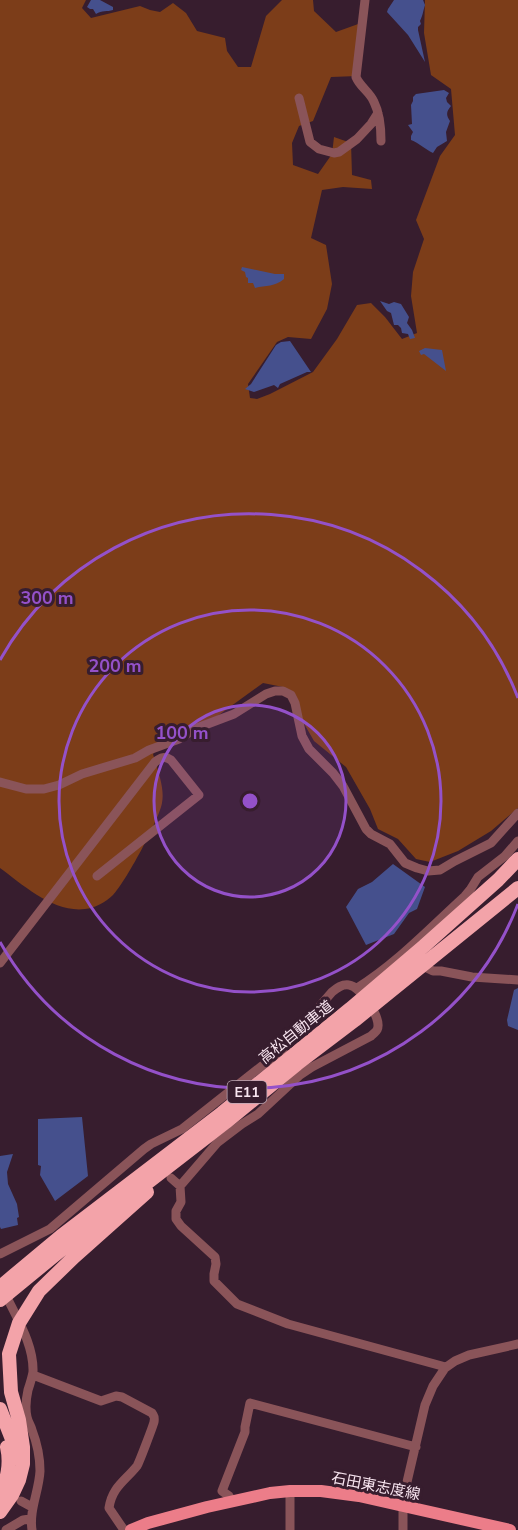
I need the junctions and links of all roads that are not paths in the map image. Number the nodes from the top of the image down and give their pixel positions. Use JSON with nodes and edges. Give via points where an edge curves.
{"nodes":[{"id":1,"x":365,"y":0,"type":"edge"},
{"id":2,"x":299,"y":98,"type":"dead end"},
{"id":3,"x":378,"y":113,"type":"junction"},
{"id":4,"x":381,"y":141,"type":"dead end"},
{"id":5,"x":0,"y":782,"type":"edge"},
{"id":6,"x":518,"y":813,"type":"edge"},
{"id":7,"x":518,"y":841,"type":"edge"},
{"id":8,"x":518,"y":859,"type":"edge"},
{"id":9,"x":97,"y":876,"type":"dead end"},
{"id":10,"x":514,"y":891,"type":"edge"},
{"id":11,"x":409,"y":947,"type":"junction"},
{"id":12,"x":0,"y":963,"type":"edge"},
{"id":13,"x":518,"y":980,"type":"edge"},
{"id":14,"x":357,"y":988,"type":"junction"},
{"id":15,"x":352,"y":1014,"type":"junction"},
{"id":16,"x":144,"y":1149,"type":"junction"},
{"id":17,"x":154,"y":1157,"type":"dead end"},
{"id":18,"x":171,"y":1178,"type":"dead end"},
{"id":19,"x":147,"y":1181,"type":"junction"},
{"id":20,"x":180,"y":1186,"type":"junction"},
{"id":21,"x":123,"y":1202,"type":"junction"},
{"id":22,"x":0,"y":1254,"type":"edge"},
{"id":23,"x":5,"y":1281,"type":"edge"},
{"id":24,"x":0,"y":1300,"type":"edge"},
{"id":25,"x":518,"y":1344,"type":"edge"},
{"id":26,"x":445,"y":1368,"type":"junction"},
{"id":27,"x":33,"y":1375,"type":"junction"},
{"id":28,"x":0,"y":1409,"type":"edge"},
{"id":29,"x":0,"y":1423,"type":"edge"},
{"id":30,"x":416,"y":1447,"type":"junction"},
{"id":31,"x":0,"y":1460,"type":"edge"},
{"id":32,"x":290,"y":1491,"type":"junction"},
{"id":33,"x":8,"y":1497,"type":"edge"},
{"id":34,"x":232,"y":1501,"type":"junction"},
{"id":35,"x":403,"y":1506,"type":"junction"},
{"id":36,"x":33,"y":1507,"type":"junction"},
{"id":37,"x":0,"y":1512,"type":"edge"},
{"id":38,"x":30,"y":1519,"type":"junction"},
{"id":39,"x":495,"y":1528,"type":"edge"},
{"id":40,"x":6,"y":1530,"type":"edge"},
{"id":41,"x":32,"y":1530,"type":"edge"},
{"id":42,"x":124,"y":1530,"type":"edge"},
{"id":43,"x":131,"y":1530,"type":"edge"},
{"id":44,"x":290,"y":1530,"type":"edge"},
{"id":45,"x":403,"y":1530,"type":"edge"},
{"id":46,"x":510,"y":1530,"type":"edge"}],
"edges":[{"from":1,"to":3,"type":"street","via":[[356,77]]},
{"from":2,"to":3,"type":"street","via":[[310,142],[319,150],[334,153],[357,139]]},
{"from":3,"to":4,"type":"street"},
{"from":5,"to":6,"type":"street","via":[[26,789],[59,785],[135,758],[234,714],[266,694],[283,691],[295,703],[309,749],[343,786],[370,834],[390,844],[405,863],[428,871],[440,870],[491,843]]},
{"from":7,"to":11,"type":"street"},
{"from":8,"to":15,"type":"highway","name":"高松自動車道","number":"E11"},
{"from":9,"to":12,"type":"street","via":[[200,795],[171,760],[161,758],[155,762]]},
{"from":10,"to":15,"type":"highway","name":"高松自動車道","number":"E11"},
{"from":11,"to":13,"type":"street","via":[[433,971]]},
{"from":11,"to":14,"type":"street"},
{"from":14,"to":16,"type":"street","via":[[339,986],[282,1050],[182,1129]]},
{"from":14,"to":20,"type":"street","via":[[376,1015],[377,1030],[300,1075],[258,1114],[217,1143]]},
{"from":15,"to":19,"type":"highway","name":"高松自動車道","number":"E11","via":[[226,1122]]},
{"from":15,"to":19,"type":"highway","name":"高松自動車道","number":"E11","via":[[222,1113]]},
{"from":16,"to":17,"type":"street"},
{"from":16,"to":22,"type":"street","via":[[50,1229]]},
{"from":18,"to":20,"type":"street"},
{"from":19,"to":21,"type":"highway"},
{"from":19,"to":21,"type":"highway","name":"高松自動車道","number":"E11"},
{"from":20,"to":26,"type":"street","via":[[176,1219],[214,1257],[214,1281],[237,1304],[288,1324]]},
{"from":21,"to":23,"type":"highway","name":"高松自動車道","number":"E11"},
{"from":21,"to":23,"type":"highway","name":"高松自動車道","number":"E11","via":[[61,1236]]},
{"from":21,"to":33,"type":"highway","via":[[39,1291],[15,1332],[9,1354],[11,1392],[19,1420],[23,1464]]},
{"from":23,"to":24,"type":"highway","name":"高松自動車道","number":"E11"},
{"from":23,"to":27,"type":"street","via":[[30,1345]]},
{"from":25,"to":26,"type":"street","via":[[469,1355]]},
{"from":26,"to":30,"type":"street","via":[[425,1405]]},
{"from":27,"to":36,"type":"street","via":[[26,1404],[40,1470]]},
{"from":27,"to":42,"type":"street","via":[[101,1401],[122,1397],[154,1416],[139,1464],[111,1497],[109,1508]]},
{"from":28,"to":33,"type":"highway","via":[[16,1461]]},
{"from":29,"to":33,"type":"highway","via":[[8,1451]]},
{"from":30,"to":34,"type":"street","via":[[250,1403],[245,1432],[222,1491]]},
{"from":30,"to":35,"type":"street"},
{"from":31,"to":33,"type":"highway"},
{"from":32,"to":34,"type":"main road","name":"石田東志度線"},
{"from":32,"to":35,"type":"main road","name":"石田東志度線","via":[[359,1496]]},
{"from":32,"to":44,"type":"street"},
{"from":33,"to":36,"type":"street"},
{"from":33,"to":37,"type":"highway"},
{"from":34,"to":43,"type":"main road","name":"石田東志度線"},
{"from":35,"to":39,"type":"main road","name":"石田東志度線"},
{"from":35,"to":45,"type":"street"},
{"from":36,"to":38,"type":"street"},
{"from":38,"to":40,"type":"street"},
{"from":38,"to":41,"type":"street"},
{"from":39,"to":46,"type":"main road","name":"石田東志度線"}]}
